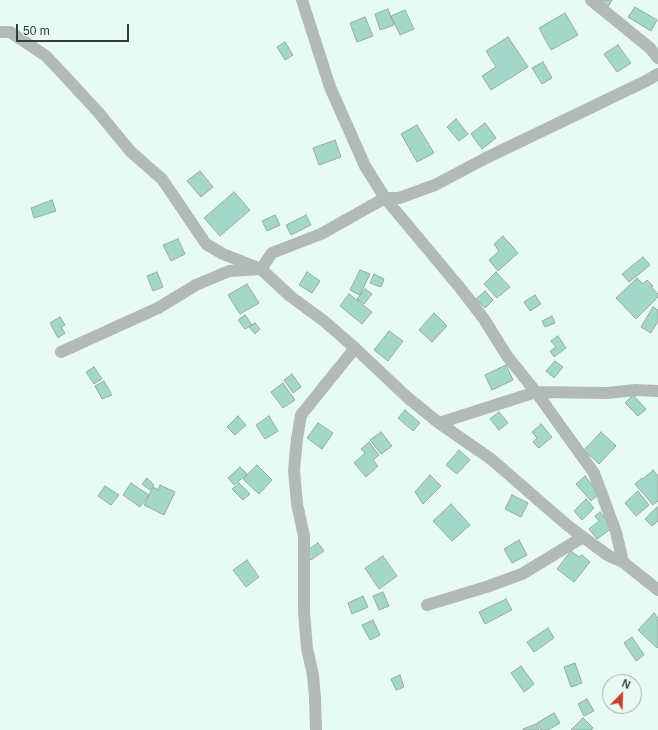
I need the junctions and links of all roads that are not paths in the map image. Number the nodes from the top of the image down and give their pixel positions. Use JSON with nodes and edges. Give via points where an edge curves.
{"nodes":[{"id":1,"x":302,"y":0,"type":"edge"},
{"id":2,"x":591,"y":0,"type":"edge"},
{"id":3,"x":2,"y":32,"type":"dead end"},
{"id":4,"x":658,"y":58,"type":"edge"},
{"id":5,"x":658,"y":74,"type":"edge"},
{"id":6,"x":386,"y":198,"type":"junction"},
{"id":7,"x":261,"y":269,"type":"junction"},
{"id":8,"x":355,"y":348,"type":"junction"},
{"id":9,"x":61,"y":352,"type":"dead end"},
{"id":10,"x":658,"y":391,"type":"edge"},
{"id":11,"x":536,"y":392,"type":"junction"},
{"id":12,"x":439,"y":423,"type":"junction"},
{"id":13,"x":583,"y":537,"type":"junction"},
{"id":14,"x":623,"y":562,"type":"junction"},
{"id":15,"x":658,"y":590,"type":"edge"},
{"id":16,"x":427,"y":605,"type":"dead end"},
{"id":17,"x":316,"y":730,"type":"edge"}],
"edges":[{"from":1,"to":6,"type":"street","via":[[330,87],[365,166]]},
{"from":2,"to":4,"type":"street","via":[[650,48]]},
{"from":3,"to":7,"type":"street","via":[[10,32],[46,56],[131,152],[162,179],[206,244],[223,254]]},
{"from":5,"to":6,"type":"street","via":[[435,185],[399,198]]},
{"from":6,"to":7,"type":"street","via":[[321,234],[272,253]]},
{"from":6,"to":11,"type":"street","via":[[461,288],[507,356]]},
{"from":7,"to":8,"type":"street","via":[[290,296]]},
{"from":7,"to":9,"type":"street","via":[[229,272],[196,285],[158,308]]},
{"from":8,"to":12,"type":"street"},
{"from":8,"to":17,"type":"street","via":[[301,415],[297,439],[294,470],[297,504],[304,536],[304,613],[307,648],[313,675]]},
{"from":10,"to":11,"type":"street"},
{"from":11,"to":12,"type":"street"},
{"from":11,"to":14,"type":"street","via":[[594,473],[616,532]]},
{"from":12,"to":13,"type":"street","via":[[490,458]]},
{"from":13,"to":14,"type":"street","via":[[609,556]]},
{"from":13,"to":16,"type":"street","via":[[522,574]]},
{"from":14,"to":15,"type":"street"}]}
